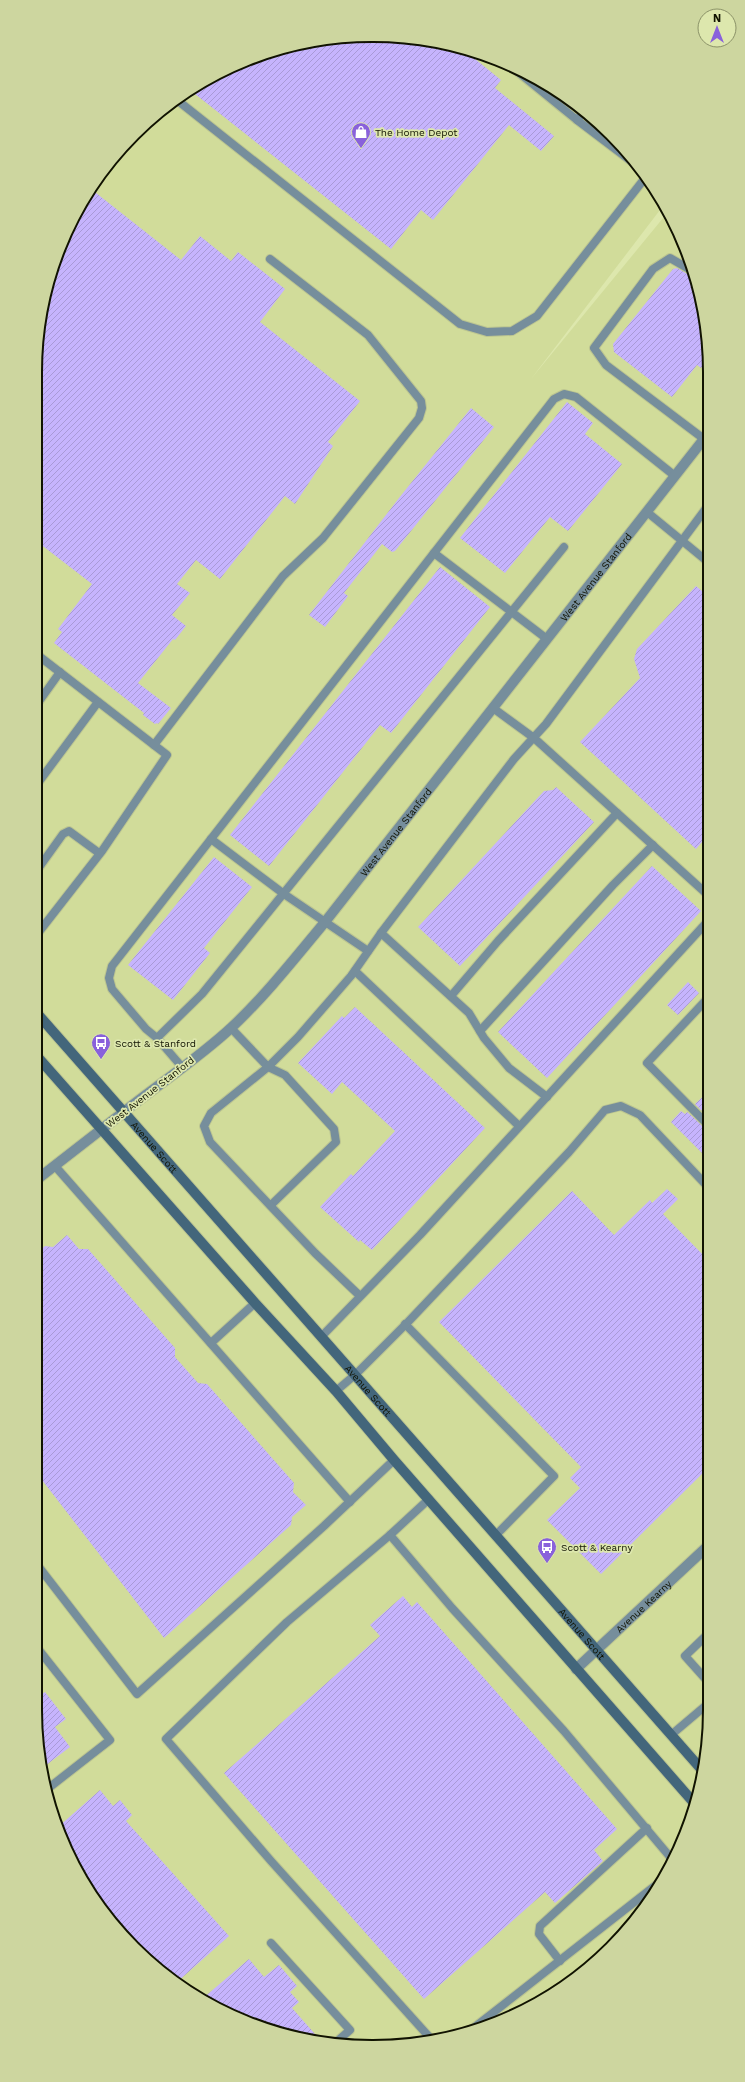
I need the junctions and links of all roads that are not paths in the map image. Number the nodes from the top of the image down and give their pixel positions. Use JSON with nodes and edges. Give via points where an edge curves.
{"nodes":[{"id":1,"x":537,"y":85,"type":"edge"},
{"id":2,"x":181,"y":103,"type":"edge"},
{"id":3,"x":580,"y":117,"type":"edge"},
{"id":4,"x":607,"y":140,"type":"edge"},
{"id":5,"x":642,"y":182,"type":"edge"},
{"id":6,"x":270,"y":259,"type":"dead end"},
{"id":7,"x":685,"y":267,"type":"edge"},
{"id":8,"x":703,"y":435,"type":"edge"},
{"id":9,"x":703,"y":441,"type":"edge"},
{"id":10,"x":675,"y":476,"type":"junction"},
{"id":11,"x":647,"y":512,"type":"junction"},
{"id":12,"x":703,"y":513,"type":"edge"},
{"id":13,"x":682,"y":540,"type":"junction"},
{"id":14,"x":564,"y":547,"type":"dead end"},
{"id":15,"x":434,"y":553,"type":"junction"},
{"id":16,"x":703,"y":558,"type":"edge"},
{"id":17,"x":512,"y":612,"type":"junction"},
{"id":18,"x":547,"y":639,"type":"junction"},
{"id":19,"x":42,"y":658,"type":"edge"},
{"id":20,"x":60,"y":672,"type":"junction"},
{"id":21,"x":42,"y":697,"type":"edge"},
{"id":22,"x":98,"y":702,"type":"junction"},
{"id":23,"x":493,"y":708,"type":"junction"},
{"id":24,"x":534,"y":738,"type":"junction"},
{"id":25,"x":154,"y":745,"type":"junction"},
{"id":26,"x":42,"y":778,"type":"edge"},
{"id":27,"x":617,"y":813,"type":"junction"},
{"id":28,"x":211,"y":839,"type":"junction"},
{"id":29,"x":653,"y":845,"type":"junction"},
{"id":30,"x":99,"y":853,"type":"junction"},
{"id":31,"x":42,"y":863,"type":"edge"},
{"id":32,"x":703,"y":890,"type":"edge"},
{"id":33,"x":284,"y":894,"type":"junction"},
{"id":34,"x":325,"y":922,"type":"junction"},
{"id":35,"x":703,"y":926,"type":"edge"},
{"id":36,"x":42,"y":928,"type":"edge"},
{"id":37,"x":381,"y":933,"type":"junction"},
{"id":38,"x":368,"y":951,"type":"junction"},
{"id":39,"x":355,"y":971,"type":"junction"},
{"id":40,"x":451,"y":996,"type":"junction"},
{"id":41,"x":703,"y":1003,"type":"edge"},
{"id":42,"x":42,"y":1019,"type":"edge"},
{"id":43,"x":231,"y":1028,"type":"junction"},
{"id":44,"x":480,"y":1031,"type":"junction"},
{"id":45,"x":157,"y":1038,"type":"junction"},
{"id":46,"x":42,"y":1062,"type":"edge"},
{"id":47,"x":268,"y":1066,"type":"junction"},
{"id":48,"x":182,"y":1067,"type":"junction"},
{"id":49,"x":546,"y":1096,"type":"junction"},
{"id":50,"x":125,"y":1111,"type":"junction"},
{"id":51,"x":703,"y":1120,"type":"edge"},
{"id":52,"x":519,"y":1126,"type":"junction"},
{"id":53,"x":101,"y":1131,"type":"junction"},
{"id":54,"x":55,"y":1166,"type":"junction"},
{"id":55,"x":42,"y":1176,"type":"edge"},
{"id":56,"x":703,"y":1182,"type":"edge"},
{"id":57,"x":271,"y":1205,"type":"junction"},
{"id":58,"x":360,"y":1296,"type":"junction"},
{"id":59,"x":255,"y":1303,"type":"junction"},
{"id":60,"x":405,"y":1324,"type":"junction"},
{"id":61,"x":321,"y":1337,"type":"junction"},
{"id":62,"x":211,"y":1343,"type":"junction"},
{"id":63,"x":356,"y":1374,"type":"junction"},
{"id":64,"x":336,"y":1391,"type":"junction"},
{"id":65,"x":394,"y":1460,"type":"junction"},
{"id":66,"x":429,"y":1499,"type":"junction"},
{"id":67,"x":350,"y":1502,"type":"junction"},
{"id":68,"x":390,"y":1535,"type":"junction"},
{"id":69,"x":496,"y":1535,"type":"junction"},
{"id":70,"x":703,"y":1551,"type":"edge"},
{"id":71,"x":42,"y":1571,"type":"edge"},
{"id":72,"x":703,"y":1639,"type":"edge"},
{"id":73,"x":597,"y":1651,"type":"junction"},
{"id":74,"x":42,"y":1654,"type":"edge"},
{"id":75,"x":576,"y":1669,"type":"junction"},
{"id":76,"x":703,"y":1676,"type":"edge"},
{"id":77,"x":703,"y":1708,"type":"edge"},
{"id":78,"x":671,"y":1735,"type":"junction"},
{"id":79,"x":698,"y":1766,"type":"edge"},
{"id":80,"x":51,"y":1786,"type":"edge"},
{"id":81,"x":691,"y":1799,"type":"edge"},
{"id":82,"x":647,"y":1828,"type":"junction"},
{"id":83,"x":669,"y":1856,"type":"edge"},
{"id":84,"x":648,"y":1891,"type":"edge"},
{"id":85,"x":271,"y":1943,"type":"dead end"},
{"id":86,"x":560,"y":1961,"type":"junction"},
{"id":87,"x":483,"y":2021,"type":"edge"},
{"id":88,"x":428,"y":2035,"type":"edge"},
{"id":89,"x":341,"y":2038,"type":"edge"}],
"edges":[{"from":1,"to":3,"type":"lane"},
{"from":2,"to":5,"type":"lane","via":[[460,324],[487,332],[512,331],[537,316]]},
{"from":3,"to":4,"type":"lane"},
{"from":6,"to":25,"type":"lane","via":[[368,335],[408,382],[421,401],[422,408],[418,418],[323,538],[283,576]]},
{"from":7,"to":8,"type":"lane","via":[[670,258],[653,269],[594,348],[606,364]]},
{"from":9,"to":10,"type":"street","name":"West Avenue Stanford"},
{"from":10,"to":11,"type":"street","name":"West Avenue Stanford"},
{"from":10,"to":15,"type":"lane","via":[[576,397],[564,394],[554,400]]},
{"from":11,"to":13,"type":"lane"},
{"from":11,"to":18,"type":"street","name":"West Avenue Stanford"},
{"from":12,"to":13,"type":"lane"},
{"from":13,"to":16,"type":"lane"},
{"from":13,"to":24,"type":"lane"},
{"from":14,"to":17,"type":"lane"},
{"from":15,"to":17,"type":"lane"},
{"from":15,"to":28,"type":"lane"},
{"from":17,"to":18,"type":"lane"},
{"from":17,"to":33,"type":"lane"},
{"from":18,"to":23,"type":"street","name":"West Avenue Stanford"},
{"from":19,"to":20,"type":"lane"},
{"from":20,"to":21,"type":"lane"},
{"from":20,"to":22,"type":"lane"},
{"from":22,"to":25,"type":"lane"},
{"from":22,"to":26,"type":"lane"},
{"from":23,"to":24,"type":"lane"},
{"from":23,"to":34,"type":"street","name":"West Avenue Stanford"},
{"from":24,"to":27,"type":"lane"},
{"from":24,"to":37,"type":"lane","via":[[514,759]]},
{"from":25,"to":30,"type":"lane","via":[[167,755]]},
{"from":27,"to":29,"type":"lane"},
{"from":27,"to":40,"type":"lane","via":[[503,935]]},
{"from":28,"to":33,"type":"lane"},
{"from":28,"to":45,"type":"lane","via":[[112,966],[109,978],[112,989],[146,1029]]},
{"from":29,"to":32,"type":"lane"},
{"from":29,"to":44,"type":"lane","via":[[613,885]]},
{"from":30,"to":31,"type":"lane","via":[[69,831],[63,834]]},
{"from":30,"to":36,"type":"lane"},
{"from":33,"to":34,"type":"lane"},
{"from":33,"to":45,"type":"lane","via":[[202,994]]},
{"from":34,"to":38,"type":"lane"},
{"from":34,"to":43,"type":"street","name":"West Avenue Stanford","via":[[250,1010]]},
{"from":35,"to":49,"type":"lane"},
{"from":37,"to":38,"type":"lane"},
{"from":37,"to":40,"type":"lane"},
{"from":38,"to":39,"type":"lane"},
{"from":39,"to":47,"type":"lane","via":[[298,1037]]},
{"from":39,"to":52,"type":"lane"},
{"from":40,"to":44,"type":"lane","via":[[469,1013]]},
{"from":41,"to":51,"type":"lane","via":[[647,1063]]},
{"from":42,"to":50,"type":"main road","name":"Avenue Scott"},
{"from":43,"to":47,"type":"lane"},
{"from":43,"to":48,"type":"street","name":"West Avenue Stanford"},
{"from":44,"to":49,"type":"lane","via":[[509,1068]]},
{"from":45,"to":48,"type":"lane"},
{"from":46,"to":53,"type":"main road"},
{"from":47,"to":57,"type":"lane","via":[[211,1113],[204,1126],[210,1142]]},
{"from":47,"to":57,"type":"lane","via":[[285,1075],[334,1129],[336,1142]]},
{"from":48,"to":50,"type":"street","name":"West Avenue Stanford"},
{"from":49,"to":52,"type":"lane"},
{"from":50,"to":53,"type":"street","name":"West Avenue Stanford"},
{"from":50,"to":61,"type":"main road","name":"Avenue Scott"},
{"from":52,"to":58,"type":"lane","via":[[420,1235]]},
{"from":53,"to":54,"type":"street","name":"West Avenue Stanford"},
{"from":53,"to":59,"type":"main road"},
{"from":54,"to":55,"type":"street","name":"West Avenue Stanford"},
{"from":54,"to":62,"type":"lane"},
{"from":56,"to":60,"type":"lane","via":[[640,1115],[621,1106],[605,1110]]},
{"from":57,"to":58,"type":"lane","via":[[315,1253]]},
{"from":58,"to":61,"type":"lane"},
{"from":59,"to":62,"type":"lane"},
{"from":59,"to":64,"type":"main road"},
{"from":60,"to":63,"type":"lane"},
{"from":60,"to":69,"type":"lane","via":[[554,1476]]},
{"from":61,"to":63,"type":"main road","name":"Avenue Scott"},
{"from":62,"to":67,"type":"lane"},
{"from":63,"to":64,"type":"lane"},
{"from":63,"to":69,"type":"main road","name":"Avenue Scott"},
{"from":64,"to":65,"type":"main road"},
{"from":65,"to":66,"type":"main road"},
{"from":65,"to":67,"type":"lane"},
{"from":66,"to":68,"type":"lane"},
{"from":66,"to":75,"type":"main road"},
{"from":67,"to":71,"type":"lane","via":[[137,1694]]},
{"from":68,"to":82,"type":"lane"},
{"from":68,"to":88,"type":"lane","via":[[287,1622],[166,1739],[271,1861]]},
{"from":69,"to":73,"type":"main road","name":"Avenue Scott"},
{"from":70,"to":73,"type":"street","name":"Avenue Kearny"},
{"from":72,"to":76,"type":"lane","via":[[685,1656]]},
{"from":73,"to":75,"type":"street","name":"Avenue Kearny"},
{"from":73,"to":78,"type":"main road","name":"Avenue Scott"},
{"from":74,"to":80,"type":"lane","via":[[110,1740]]},
{"from":75,"to":81,"type":"main road"},
{"from":77,"to":78,"type":"lane"},
{"from":78,"to":79,"type":"main road","name":"Avenue Scott"},
{"from":82,"to":83,"type":"lane"},
{"from":82,"to":86,"type":"lane","via":[[540,1926],[539,1934]]},
{"from":84,"to":86,"type":"lane"},
{"from":85,"to":89,"type":"lane","via":[[350,2030]]},
{"from":86,"to":87,"type":"lane"}]}
